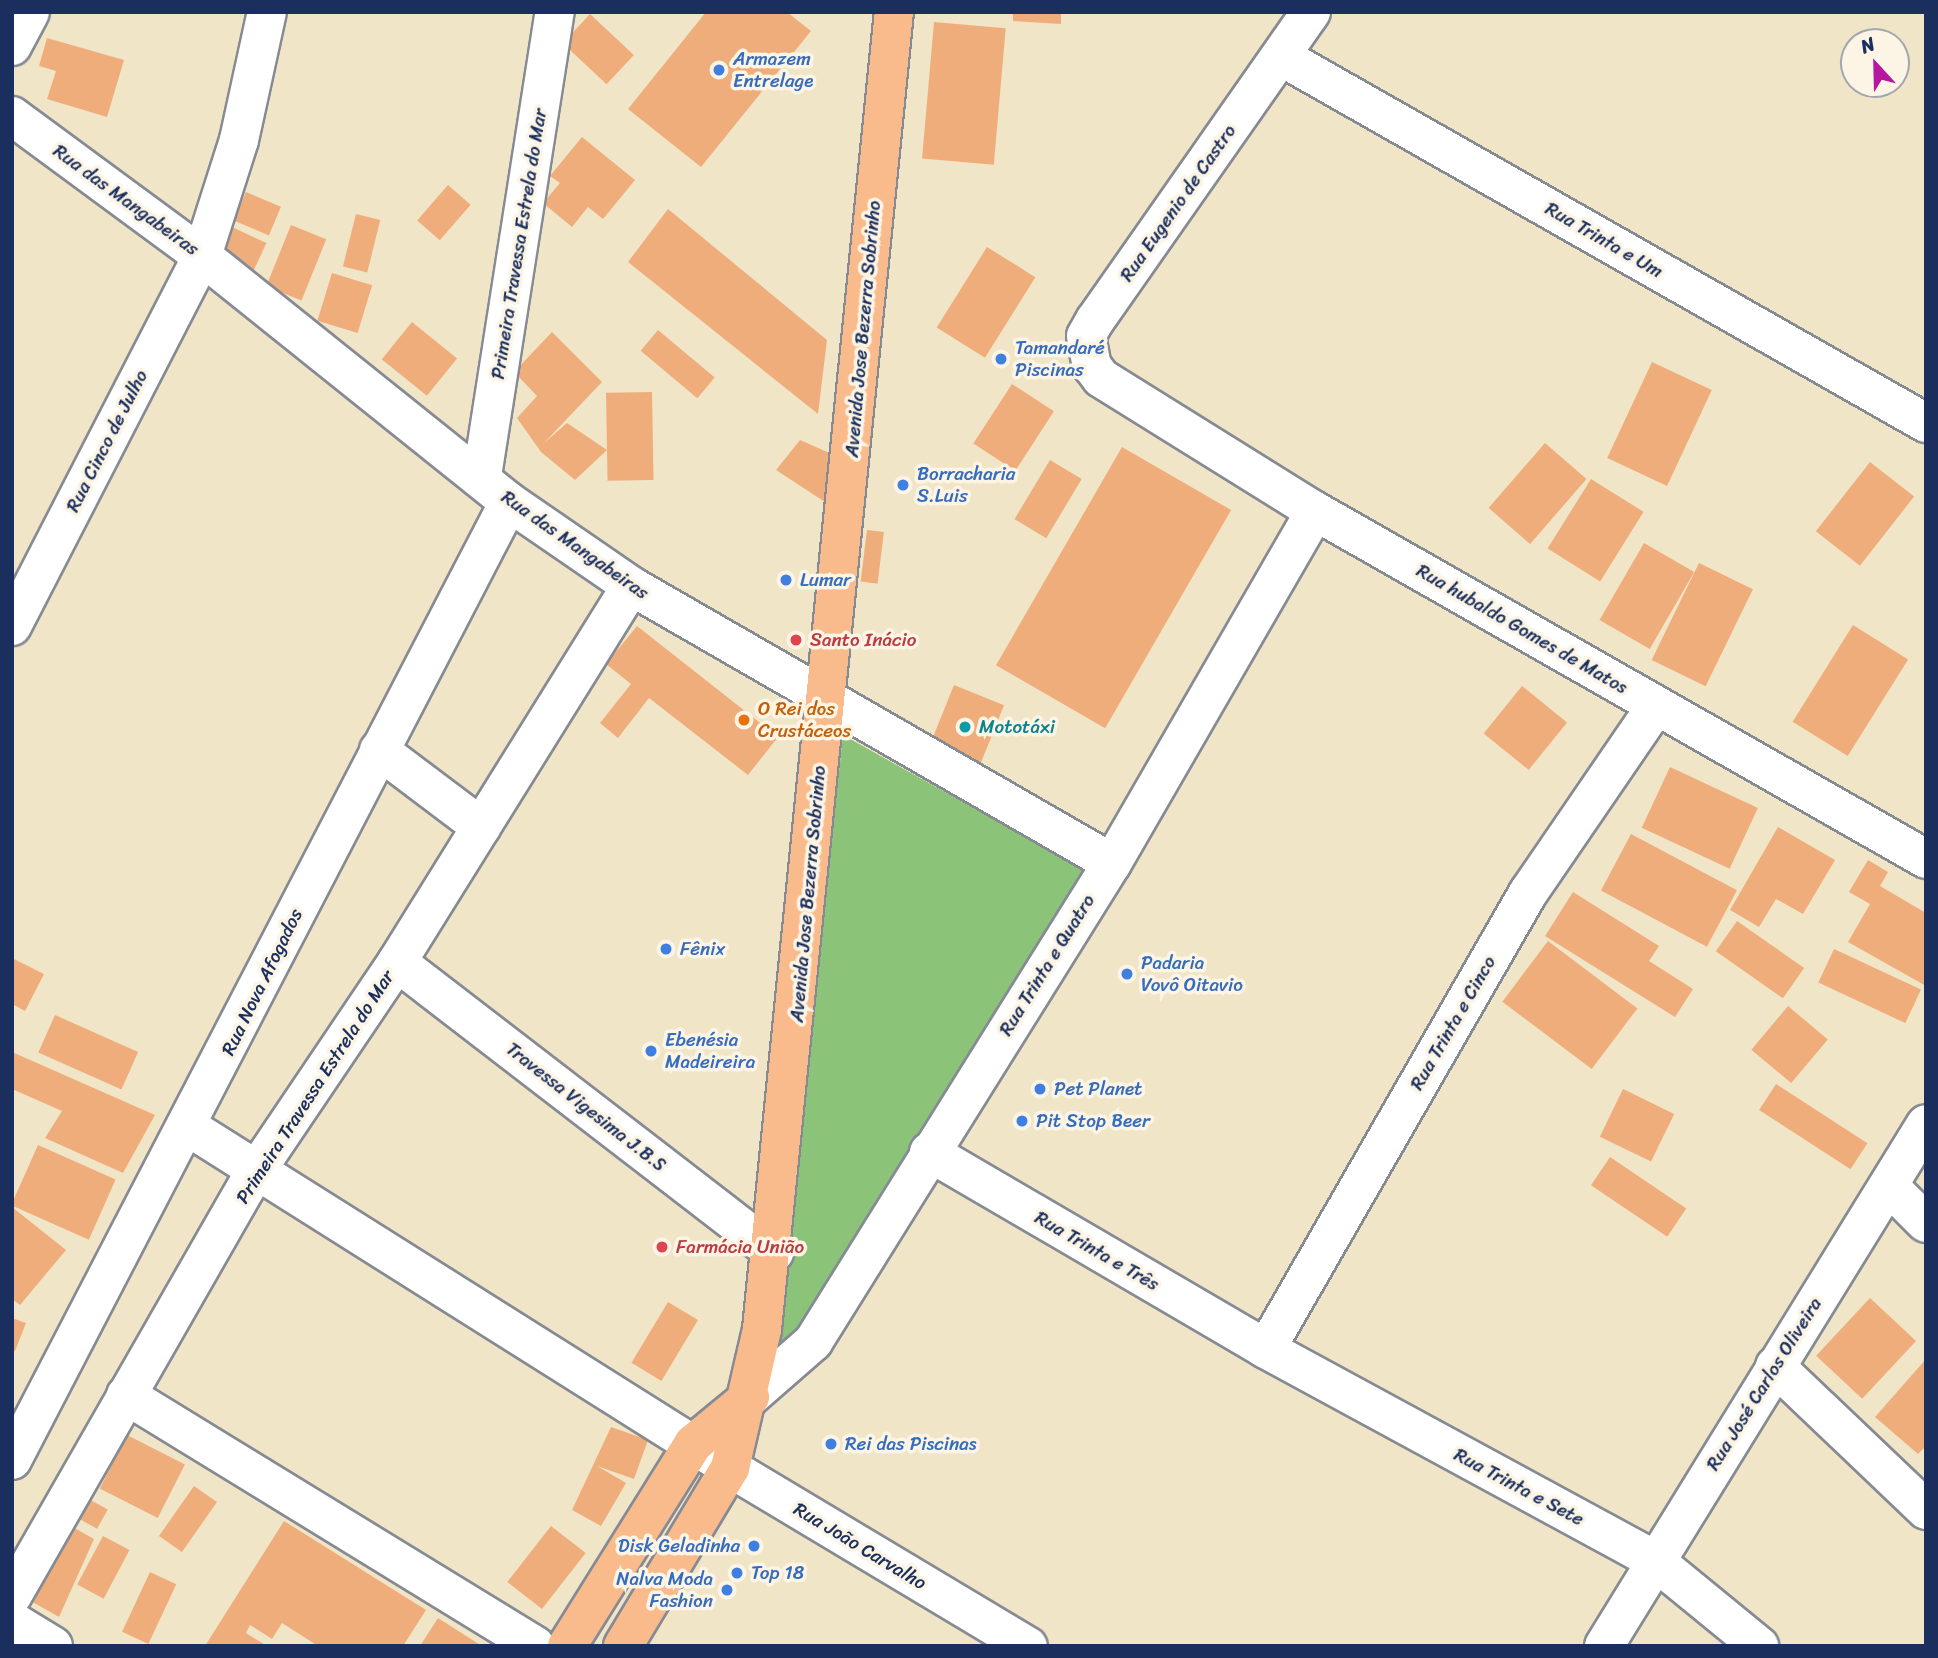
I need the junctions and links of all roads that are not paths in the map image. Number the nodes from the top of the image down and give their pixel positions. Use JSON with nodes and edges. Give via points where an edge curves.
{"nodes":[{"id":1,"x":30,"y":12,"type":"edge"},
{"id":2,"x":267,"y":12,"type":"edge"},
{"id":3,"x":555,"y":12,"type":"edge"},
{"id":4,"x":894,"y":12,"type":"edge"},
{"id":5,"x":1311,"y":12,"type":"edge"},
{"id":6,"x":12,"y":46,"type":"edge"},
{"id":7,"x":1282,"y":57,"type":"junction"},
{"id":8,"x":12,"y":116,"type":"edge"},
{"id":9,"x":202,"y":256,"type":"junction"},
{"id":10,"x":1122,"y":391,"type":"joint"},
{"id":11,"x":1926,"y":423,"type":"edge"},
{"id":12,"x":482,"y":476,"type":"junction"},
{"id":13,"x":509,"y":502,"type":"junction"},
{"id":14,"x":1315,"y":511,"type":"junction"},
{"id":15,"x":631,"y":586,"type":"junction"},
{"id":16,"x":12,"y":626,"type":"edge"},
{"id":17,"x":825,"y":703,"type":"junction"},
{"id":18,"x":1656,"y":706,"type":"junction"},
{"id":19,"x":379,"y":750,"type":"junction"},
{"id":20,"x":481,"y":827,"type":"junction"},
{"id":21,"x":1926,"y":859,"type":"edge"},
{"id":22,"x":1112,"y":863,"type":"junction"},
{"id":23,"x":397,"y":961,"type":"junction"},
{"id":24,"x":1926,"y":1124,"type":"edge"},
{"id":25,"x":190,"y":1128,"type":"junction"},
{"id":26,"x":929,"y":1153,"type":"junction"},
{"id":27,"x":254,"y":1174,"type":"junction"},
{"id":28,"x":1889,"y":1186,"type":"junction"},
{"id":29,"x":1926,"y":1223,"type":"edge"},
{"id":30,"x":774,"y":1252,"type":"junction"},
{"id":31,"x":1266,"y":1349,"type":"junction"},
{"id":32,"x":1775,"y":1366,"type":"junction"},
{"id":33,"x":126,"y":1395,"type":"junction"},
{"id":34,"x":750,"y":1397,"type":"junction"},
{"id":35,"x":693,"y":1444,"type":"junction"},
{"id":36,"x":12,"y":1460,"type":"edge"},
{"id":37,"x":730,"y":1468,"type":"junction"},
{"id":38,"x":1926,"y":1510,"type":"edge"},
{"id":39,"x":1654,"y":1560,"type":"junction"},
{"id":40,"x":12,"y":1596,"type":"edge"},
{"id":41,"x":12,"y":1621,"type":"edge"},
{"id":42,"x":53,"y":1646,"type":"edge"},
{"id":43,"x":535,"y":1646,"type":"edge"},
{"id":44,"x":566,"y":1646,"type":"edge"},
{"id":45,"x":623,"y":1646,"type":"edge"},
{"id":46,"x":1028,"y":1646,"type":"edge"},
{"id":47,"x":1604,"y":1646,"type":"edge"},
{"id":48,"x":1759,"y":1646,"type":"edge"}],
"edges":[{"from":1,"to":6,"type":"street"},
{"from":2,"to":9,"type":"street","name":"Rua Cinco de Julho","via":[[239,140]]},
{"from":3,"to":12,"type":"street","name":"Primeira Travessa Estrela do Mar"},
{"from":4,"to":17,"type":"main road","name":"Avenida Jose Bezerra Sobrinho"},
{"from":5,"to":7,"type":"street","name":"Rua Eugenio de Castro"},
{"from":7,"to":10,"type":"street","name":"Rua Eugenio de Castro","via":[[1086,336],[1092,366]]},
{"from":7,"to":11,"type":"street","name":"Rua Trinta e Um"},
{"from":8,"to":9,"type":"street","name":"Rua das Mangabeiras"},
{"from":9,"to":12,"type":"street","name":"Rua das Mangabeiras"},
{"from":9,"to":16,"type":"street","name":"Rua Cinco de Julho"},
{"from":10,"to":14,"type":"street","name":"Rua hubaldo Gomes de Matos"},
{"from":12,"to":13,"type":"street","name":"Rua das Mangabeiras"},
{"from":13,"to":15,"type":"street","name":"Rua das Mangabeiras"},
{"from":13,"to":19,"type":"street","name":"Rua Nova Afogados"},
{"from":14,"to":18,"type":"street","name":"Rua hubaldo Gomes de Matos"},
{"from":14,"to":22,"type":"street","name":"Rua Trinta e Quatro"},
{"from":15,"to":17,"type":"street","name":"Rua das Mangabeiras"},
{"from":15,"to":20,"type":"street","name":"Primeira Travessa Estrela do Mar"},
{"from":17,"to":22,"type":"street","name":"Rua das Mangabeiras"},
{"from":17,"to":30,"type":"main road","name":"Avenida Jose Bezerra Sobrinho"},
{"from":18,"to":21,"type":"street","name":"Rua hubaldo Gomes de Matos"},
{"from":18,"to":31,"type":"street","name":"Rua Trinta e Cinco","via":[[1528,893]]},
{"from":19,"to":20,"type":"street"},
{"from":19,"to":25,"type":"street","name":"Rua Nova Afogados"},
{"from":20,"to":23,"type":"street","name":"Primeira Travessa Estrela do Mar"},
{"from":22,"to":26,"type":"street","name":"Rua Trinta e Quatro"},
{"from":23,"to":27,"type":"street","name":"Primeira Travessa Estrela do Mar"},
{"from":23,"to":30,"type":"street","name":"Travessa Vigesima J.B.S"},
{"from":24,"to":28,"type":"street","name":"Rua José Carlos Oliveira"},
{"from":25,"to":27,"type":"street","name":"Rua João Carvalho"},
{"from":25,"to":36,"type":"street","name":"Rua Nova Afogados"},
{"from":26,"to":31,"type":"street","name":"Rua Trinta e Três"},
{"from":26,"to":34,"type":"street","name":"Rua Trinta e Quatro","via":[[813,1342]]},
{"from":27,"to":33,"type":"street","name":"Primeira Travessa Estrela do Mar"},
{"from":27,"to":35,"type":"street","name":"Rua João Carvalho"},
{"from":28,"to":29,"type":"street"},
{"from":28,"to":32,"type":"street","name":"Rua José Carlos Oliveira"},
{"from":30,"to":34,"type":"main road","name":"Avenida Jose Bezerra Sobrinho"},
{"from":31,"to":39,"type":"street","name":"Rua Trinta e Sete"},
{"from":32,"to":38,"type":"street"},
{"from":32,"to":39,"type":"street","name":"Rua José Carlos Oliveira"},
{"from":33,"to":40,"type":"street","name":"Primeira Travessa Estrela do Mar"},
{"from":33,"to":43,"type":"street"},
{"from":34,"to":35,"type":"main road"},
{"from":34,"to":37,"type":"main road","name":"Avenida Jose Bezerra Sobrinho"},
{"from":35,"to":37,"type":"street","name":"Rua João Carvalho"},
{"from":35,"to":44,"type":"main road"},
{"from":37,"to":45,"type":"main road","name":"Avenida Jose Bezerra Sobrinho"},
{"from":37,"to":46,"type":"street","name":"Rua João Carvalho"},
{"from":39,"to":47,"type":"street","name":"Rua José Carlos Oliveira"},
{"from":39,"to":48,"type":"street","name":"Rua Trinta e Sete"},
{"from":41,"to":42,"type":"street"}]}
